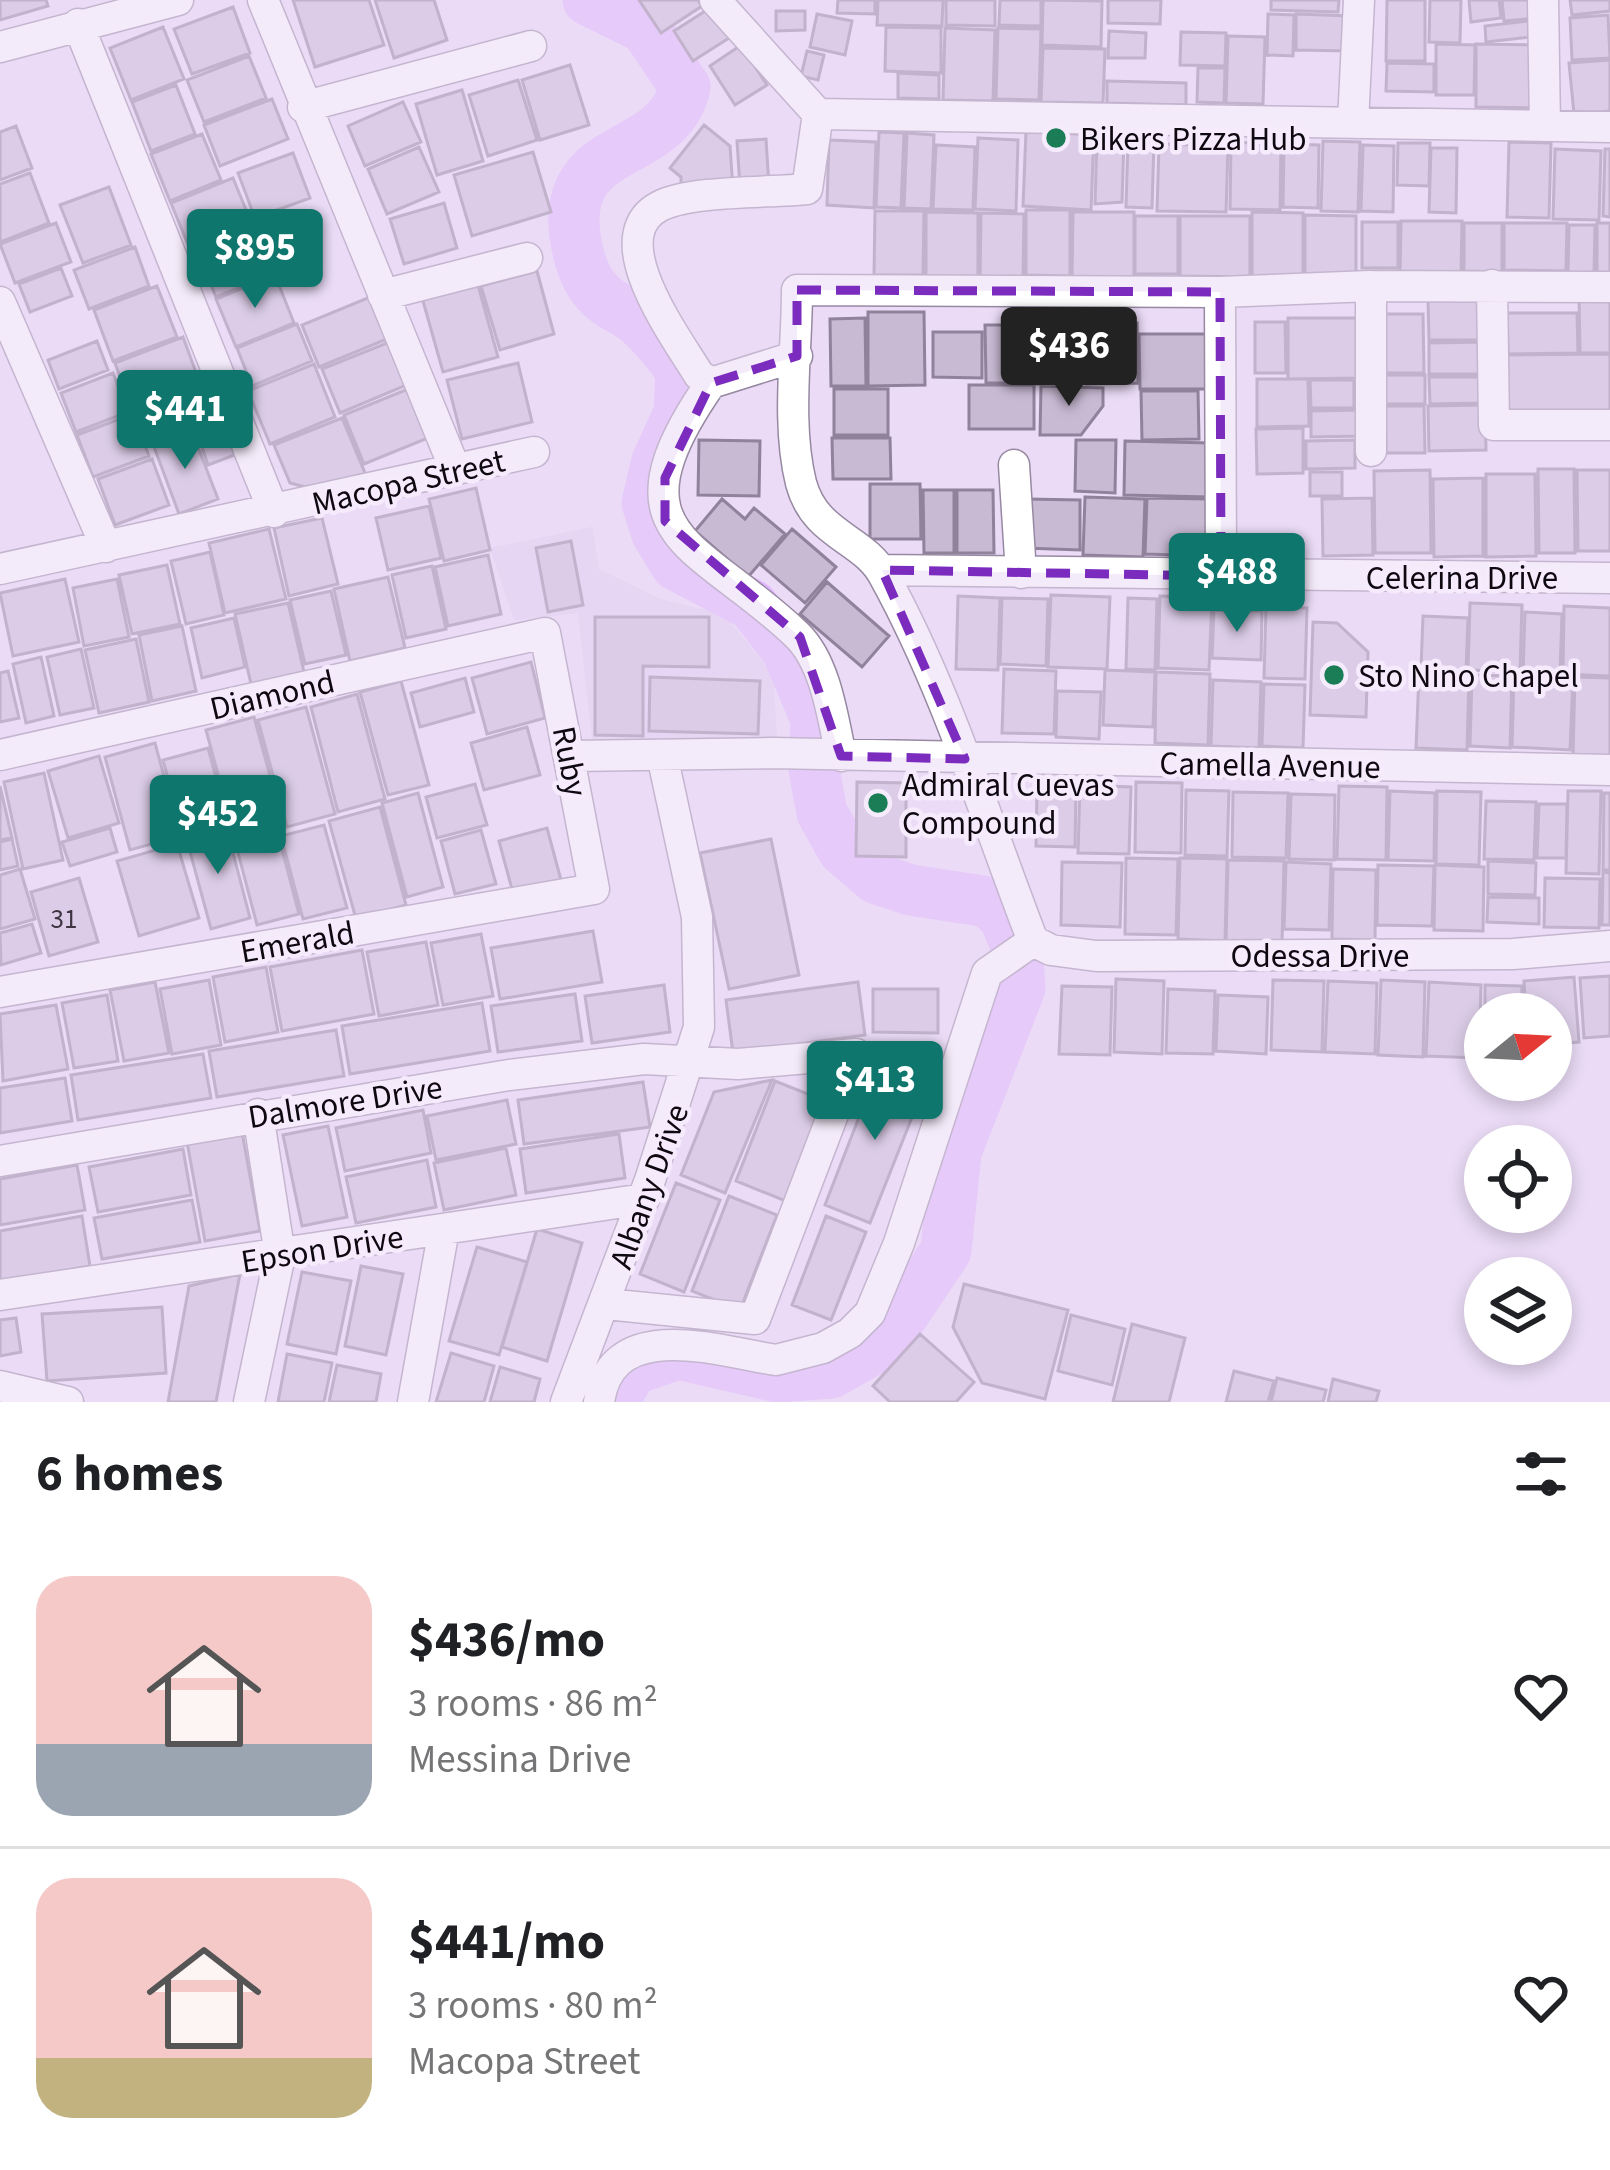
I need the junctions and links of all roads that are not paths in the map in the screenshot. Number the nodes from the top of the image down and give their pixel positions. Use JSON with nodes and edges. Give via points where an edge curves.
{"nodes":[{"id":1,"x":178,"y":0,"type":"edge"},
{"id":2,"x":263,"y":0,"type":"edge"},
{"id":3,"x":715,"y":0,"type":"edge"},
{"id":4,"x":1359,"y":0,"type":"edge"},
{"id":5,"x":1543,"y":0,"type":"edge"},
{"id":6,"x":78,"y":24,"type":"junction"},
{"id":7,"x":531,"y":46,"type":"dead end"},
{"id":8,"x":0,"y":47,"type":"edge"},
{"id":9,"x":303,"y":107,"type":"junction"},
{"id":10,"x":818,"y":114,"type":"junction"},
{"id":11,"x":1353,"y":123,"type":"junction"},
{"id":12,"x":1545,"y":126,"type":"junction"},
{"id":13,"x":1610,"y":127,"type":"edge"},
{"id":14,"x":526,"y":258,"type":"dead end"},
{"id":15,"x":1492,"y":285,"type":"junction"},
{"id":16,"x":1371,"y":286,"type":"junction"},
{"id":17,"x":1610,"y":286,"type":"edge"},
{"id":18,"x":1220,"y":292,"type":"junction"},
{"id":19,"x":383,"y":295,"type":"junction"},
{"id":20,"x":0,"y":302,"type":"edge"},
{"id":21,"x":796,"y":356,"type":"junction"},
{"id":22,"x":711,"y":383,"type":"junction"},
{"id":23,"x":1610,"y":425,"type":"edge"},
{"id":24,"x":1371,"y":451,"type":"dead end"},
{"id":25,"x":534,"y":452,"type":"dead end"},
{"id":26,"x":1014,"y":465,"type":"dead end"},
{"id":27,"x":455,"y":470,"type":"junction"},
{"id":28,"x":274,"y":512,"type":"junction"},
{"id":29,"x":106,"y":547,"type":"junction"},
{"id":30,"x":0,"y":569,"type":"edge"},
{"id":31,"x":882,"y":570,"type":"junction"},
{"id":32,"x":1021,"y":573,"type":"junction"},
{"id":33,"x":1221,"y":576,"type":"junction"},
{"id":34,"x":1610,"y":578,"type":"edge"},
{"id":35,"x":544,"y":634,"type":"joint"},
{"id":36,"x":0,"y":754,"type":"edge"},
{"id":37,"x":662,"y":755,"type":"junction"},
{"id":38,"x":571,"y":756,"type":"junction"},
{"id":39,"x":835,"y":756,"type":"junction"},
{"id":40,"x":965,"y":759,"type":"junction"},
{"id":41,"x":1610,"y":770,"type":"edge"},
{"id":42,"x":594,"y":889,"type":"joint"},
{"id":43,"x":1027,"y":944,"type":"junction"},
{"id":44,"x":1610,"y":946,"type":"edge"},
{"id":45,"x":0,"y":992,"type":"edge"},
{"id":46,"x":693,"y":1060,"type":"junction"},
{"id":47,"x":258,"y":1114,"type":"junction"},
{"id":48,"x":0,"y":1161,"type":"edge"},
{"id":49,"x":644,"y":1199,"type":"junction"},
{"id":50,"x":444,"y":1229,"type":"junction"},
{"id":51,"x":280,"y":1255,"type":"junction"},
{"id":52,"x":0,"y":1295,"type":"edge"},
{"id":53,"x":606,"y":1304,"type":"junction"},
{"id":54,"x":0,"y":1386,"type":"edge"},
{"id":55,"x":68,"y":1402,"type":"edge"},
{"id":56,"x":249,"y":1402,"type":"edge"},
{"id":57,"x":413,"y":1402,"type":"edge"},
{"id":58,"x":566,"y":1402,"type":"edge"},
{"id":59,"x":599,"y":1402,"type":"edge"}],
"edges":[{"from":1,"to":6,"type":"street"},
{"from":2,"to":9,"type":"street"},
{"from":3,"to":10,"type":"street"},
{"from":4,"to":11,"type":"street"},
{"from":5,"to":12,"type":"street"},
{"from":6,"to":8,"type":"street"},
{"from":6,"to":28,"type":"street"},
{"from":7,"to":9,"type":"street"},
{"from":9,"to":19,"type":"street"},
{"from":10,"to":11,"type":"street"},
{"from":10,"to":22,"type":"street","via":[[807,189],[661,206],[641,222],[635,248],[645,280]]},
{"from":11,"to":12,"type":"street"},
{"from":12,"to":13,"type":"street"},
{"from":14,"to":19,"type":"street"},
{"from":15,"to":16,"type":"street"},
{"from":15,"to":17,"type":"street"},
{"from":15,"to":23,"type":"street","via":[[1494,425]]},
{"from":16,"to":18,"type":"street"},
{"from":16,"to":24,"type":"street"},
{"from":18,"to":21,"type":"street","via":[[796,290]]},
{"from":18,"to":33,"type":"street"},
{"from":19,"to":27,"type":"street"},
{"from":20,"to":29,"type":"street"},
{"from":21,"to":22,"type":"street"},
{"from":21,"to":31,"type":"street","via":[[796,447],[809,506]]},
{"from":22,"to":39,"type":"street","via":[[665,478],[665,521],[800,637],[820,674]]},
{"from":25,"to":27,"type":"street","name":"Macopa Street"},
{"from":26,"to":32,"type":"street"},
{"from":27,"to":28,"type":"street","name":"Macopa Street"},
{"from":28,"to":29,"type":"street","name":"Macopa Street"},
{"from":29,"to":30,"type":"street","name":"Macopa Street"},
{"from":31,"to":32,"type":"street","name":"Celerina Drive"},
{"from":31,"to":40,"type":"street"},
{"from":32,"to":33,"type":"street","name":"Celerina Drive"},
{"from":33,"to":34,"type":"street","name":"Celerina Drive"},
{"from":35,"to":36,"type":"street","name":"Diamond"},
{"from":35,"to":38,"type":"street","name":"Ruby"},
{"from":37,"to":38,"type":"street","name":"Camella Avenue"},
{"from":37,"to":39,"type":"street","name":"Camella Avenue"},
{"from":37,"to":46,"type":"street","name":"Albany Drive","via":[[701,963]]},
{"from":38,"to":42,"type":"street","name":"Ruby"},
{"from":39,"to":40,"type":"street","name":"Camella Avenue"},
{"from":40,"to":41,"type":"street","name":"Camella Avenue"},
{"from":40,"to":43,"type":"street"},
{"from":42,"to":45,"type":"street","name":"Emerald"},
{"from":43,"to":44,"type":"street","name":"Odessa Drive","via":[[1096,956],[1513,954]]},
{"from":43,"to":59,"type":"street","via":[[987,973],[899,1243],[870,1312],[850,1334],[776,1360],[649,1344],[607,1374]]},
{"from":46,"to":47,"type":"street","name":"Dalmore Drive","via":[[509,1075]]},
{"from":46,"to":49,"type":"street","name":"Albany Drive"},
{"from":46,"to":53,"type":"street","name":"Dalmore Drive","via":[[738,1064],[850,1052],[858,1058],[755,1319]]},
{"from":47,"to":48,"type":"street","name":"Dalmore Drive"},
{"from":47,"to":51,"type":"street"},
{"from":49,"to":50,"type":"street","name":"Epson Drive"},
{"from":49,"to":53,"type":"street","name":"Albany Drive"},
{"from":50,"to":51,"type":"street","name":"Epson Drive"},
{"from":50,"to":57,"type":"street"},
{"from":51,"to":52,"type":"street","name":"Epson Drive"},
{"from":51,"to":56,"type":"street"},
{"from":53,"to":58,"type":"street","name":"Albany Drive"},
{"from":54,"to":55,"type":"street"}]}
